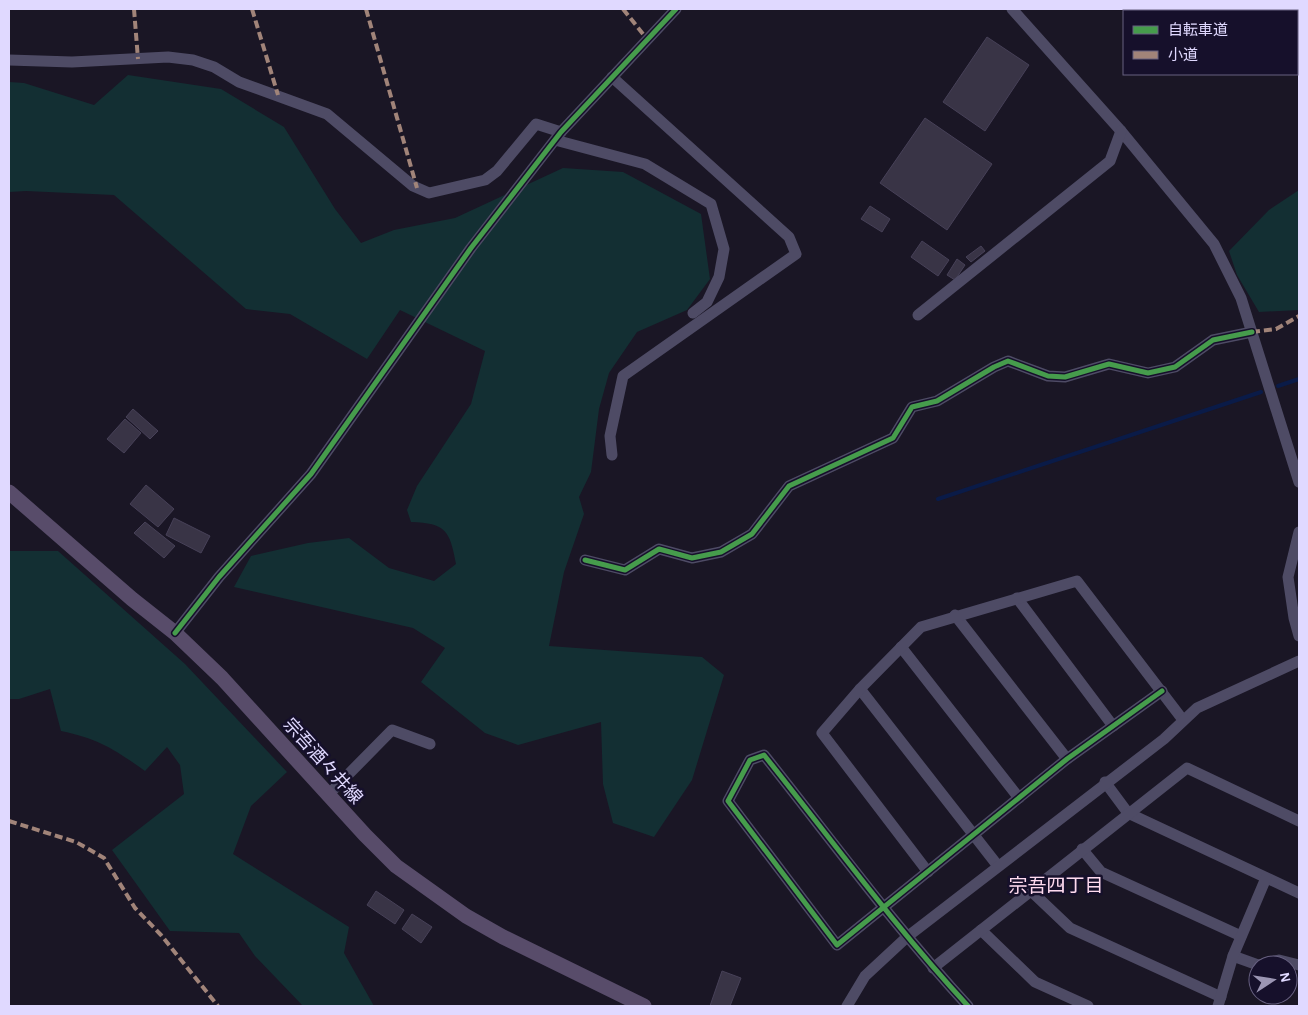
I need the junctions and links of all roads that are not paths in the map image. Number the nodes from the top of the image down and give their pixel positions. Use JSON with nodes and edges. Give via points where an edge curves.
{"nodes":[{"id":1,"x":676,"y":9,"type":"edge"},
{"id":2,"x":1012,"y":9,"type":"edge"},
{"id":3,"x":9,"y":60,"type":"edge"},
{"id":4,"x":612,"y":77,"type":"junction"},
{"id":5,"x":1121,"y":132,"type":"junction"},
{"id":6,"x":558,"y":136,"type":"junction"},
{"id":7,"x":693,"y":314,"type":"dead end"},
{"id":8,"x":918,"y":315,"type":"dead end"},
{"id":9,"x":1252,"y":332,"type":"junction"},
{"id":10,"x":612,"y":455,"type":"dead end"},
{"id":11,"x":1299,"y":482,"type":"edge"},
{"id":12,"x":9,"y":492,"type":"edge"},
{"id":13,"x":1299,"y":532,"type":"edge"},
{"id":14,"x":585,"y":560,"type":"dead end"},
{"id":15,"x":1017,"y":598,"type":"junction"},
{"id":16,"x":955,"y":615,"type":"junction"},
{"id":17,"x":176,"y":633,"type":"junction"},
{"id":18,"x":1299,"y":636,"type":"edge"},
{"id":19,"x":901,"y":647,"type":"junction"},
{"id":20,"x":1299,"y":661,"type":"edge"},
{"id":21,"x":860,"y":689,"type":"junction"},
{"id":22,"x":1162,"y":691,"type":"junction"},
{"id":23,"x":1183,"y":720,"type":"junction"},
{"id":24,"x":1113,"y":726,"type":"junction"},
{"id":25,"x":430,"y":744,"type":"dead end"},
{"id":26,"x":1067,"y":759,"type":"junction"},
{"id":27,"x":1105,"y":782,"type":"junction"},
{"id":28,"x":329,"y":794,"type":"junction"},
{"id":29,"x":1019,"y":798,"type":"junction"},
{"id":30,"x":1128,"y":813,"type":"junction"},
{"id":31,"x":1299,"y":821,"type":"edge"},
{"id":32,"x":974,"y":835,"type":"junction"},
{"id":33,"x":1082,"y":849,"type":"junction"},
{"id":34,"x":998,"y":866,"type":"junction"},
{"id":35,"x":928,"y":872,"type":"junction"},
{"id":36,"x":1266,"y":878,"type":"junction"},
{"id":37,"x":1030,"y":890,"type":"junction"},
{"id":38,"x":1299,"y":893,"type":"edge"},
{"id":39,"x":884,"y":907,"type":"junction"},
{"id":40,"x":981,"y":930,"type":"junction"},
{"id":41,"x":1241,"y":936,"type":"junction"},
{"id":42,"x":907,"y":937,"type":"junction"},
{"id":43,"x":1233,"y":956,"type":"junction"},
{"id":44,"x":1248,"y":961,"type":"edge"},
{"id":45,"x":932,"y":968,"type":"junction"},
{"id":46,"x":1219,"y":1002,"type":"edge"},
{"id":47,"x":644,"y":1006,"type":"edge"},
{"id":48,"x":847,"y":1006,"type":"edge"},
{"id":49,"x":968,"y":1006,"type":"edge"},
{"id":50,"x":1088,"y":1006,"type":"edge"}],
"edges":[{"from":1,"to":4,"type":"street"},
{"from":2,"to":5,"type":"street"},
{"from":3,"to":6,"type":"street","via":[[72,62],[168,57],[193,60],[214,67],[239,82],[327,114],[413,186],[429,192],[485,180],[497,171],[536,124]]},
{"from":4,"to":6,"type":"street"},
{"from":4,"to":10,"type":"street","via":[[789,237],[796,254],[623,376],[610,436]]},
{"from":5,"to":8,"type":"street","via":[[1110,161]]},
{"from":5,"to":9,"type":"street","via":[[1214,244],[1241,298]]},
{"from":6,"to":7,"type":"street","via":[[645,164],[711,204],[724,249],[719,278],[707,302]]},
{"from":6,"to":17,"type":"street","via":[[471,248],[311,474],[219,577]]},
{"from":9,"to":11,"type":"street"},
{"from":9,"to":14,"type":"street","via":[[1213,340],[1175,367],[1148,373],[1109,364],[1065,377],[1048,376],[1008,361],[937,401],[912,407],[893,438],[789,486],[752,534],[721,552],[692,558],[659,549],[625,570]]},
{"from":12,"to":17,"type":"main road","name":"宗吾酒々井線","via":[[132,600]]},
{"from":13,"to":18,"type":"street","via":[[1288,577]]},
{"from":15,"to":16,"type":"street"},
{"from":15,"to":22,"type":"street","via":[[1077,581]]},
{"from":15,"to":24,"type":"street"},
{"from":16,"to":19,"type":"street","via":[[921,626]]},
{"from":16,"to":26,"type":"street"},
{"from":17,"to":28,"type":"main road","name":"宗吾酒々井線"},
{"from":19,"to":21,"type":"street"},
{"from":19,"to":29,"type":"street"},
{"from":20,"to":23,"type":"street","via":[[1197,708]]},
{"from":21,"to":32,"type":"street"},
{"from":21,"to":35,"type":"street","via":[[822,733]]},
{"from":22,"to":23,"type":"street"},
{"from":22,"to":24,"type":"street"},
{"from":23,"to":27,"type":"street","via":[[1164,739]]},
{"from":24,"to":26,"type":"street"},
{"from":25,"to":28,"type":"street","via":[[392,730]]},
{"from":26,"to":29,"type":"street"},
{"from":27,"to":30,"type":"street"},
{"from":27,"to":34,"type":"street"},
{"from":28,"to":47,"type":"main road","name":"宗吾酒々井線","via":[[396,866],[443,900],[503,937]]},
{"from":29,"to":32,"type":"street"},
{"from":30,"to":31,"type":"street","via":[[1187,768]]},
{"from":30,"to":33,"type":"street"},
{"from":30,"to":36,"type":"street"},
{"from":32,"to":34,"type":"street"},
{"from":32,"to":35,"type":"street"},
{"from":33,"to":37,"type":"street"},
{"from":33,"to":41,"type":"street","via":[[1101,872]]},
{"from":34,"to":42,"type":"street"},
{"from":35,"to":39,"type":"street"},
{"from":36,"to":38,"type":"street"},
{"from":36,"to":41,"type":"street"},
{"from":37,"to":40,"type":"street"},
{"from":37,"to":46,"type":"street","via":[[1070,928]]},
{"from":39,"to":39,"type":"street","via":[[837,945],[728,801],[750,760],[764,755]]},
{"from":39,"to":42,"type":"street"},
{"from":40,"to":45,"type":"street"},
{"from":40,"to":50,"type":"street","via":[[1035,982]]},
{"from":41,"to":43,"type":"street"},
{"from":42,"to":45,"type":"street"},
{"from":42,"to":48,"type":"street","via":[[865,976]]},
{"from":43,"to":44,"type":"street"},
{"from":43,"to":46,"type":"street"},
{"from":45,"to":49,"type":"street"}]}
